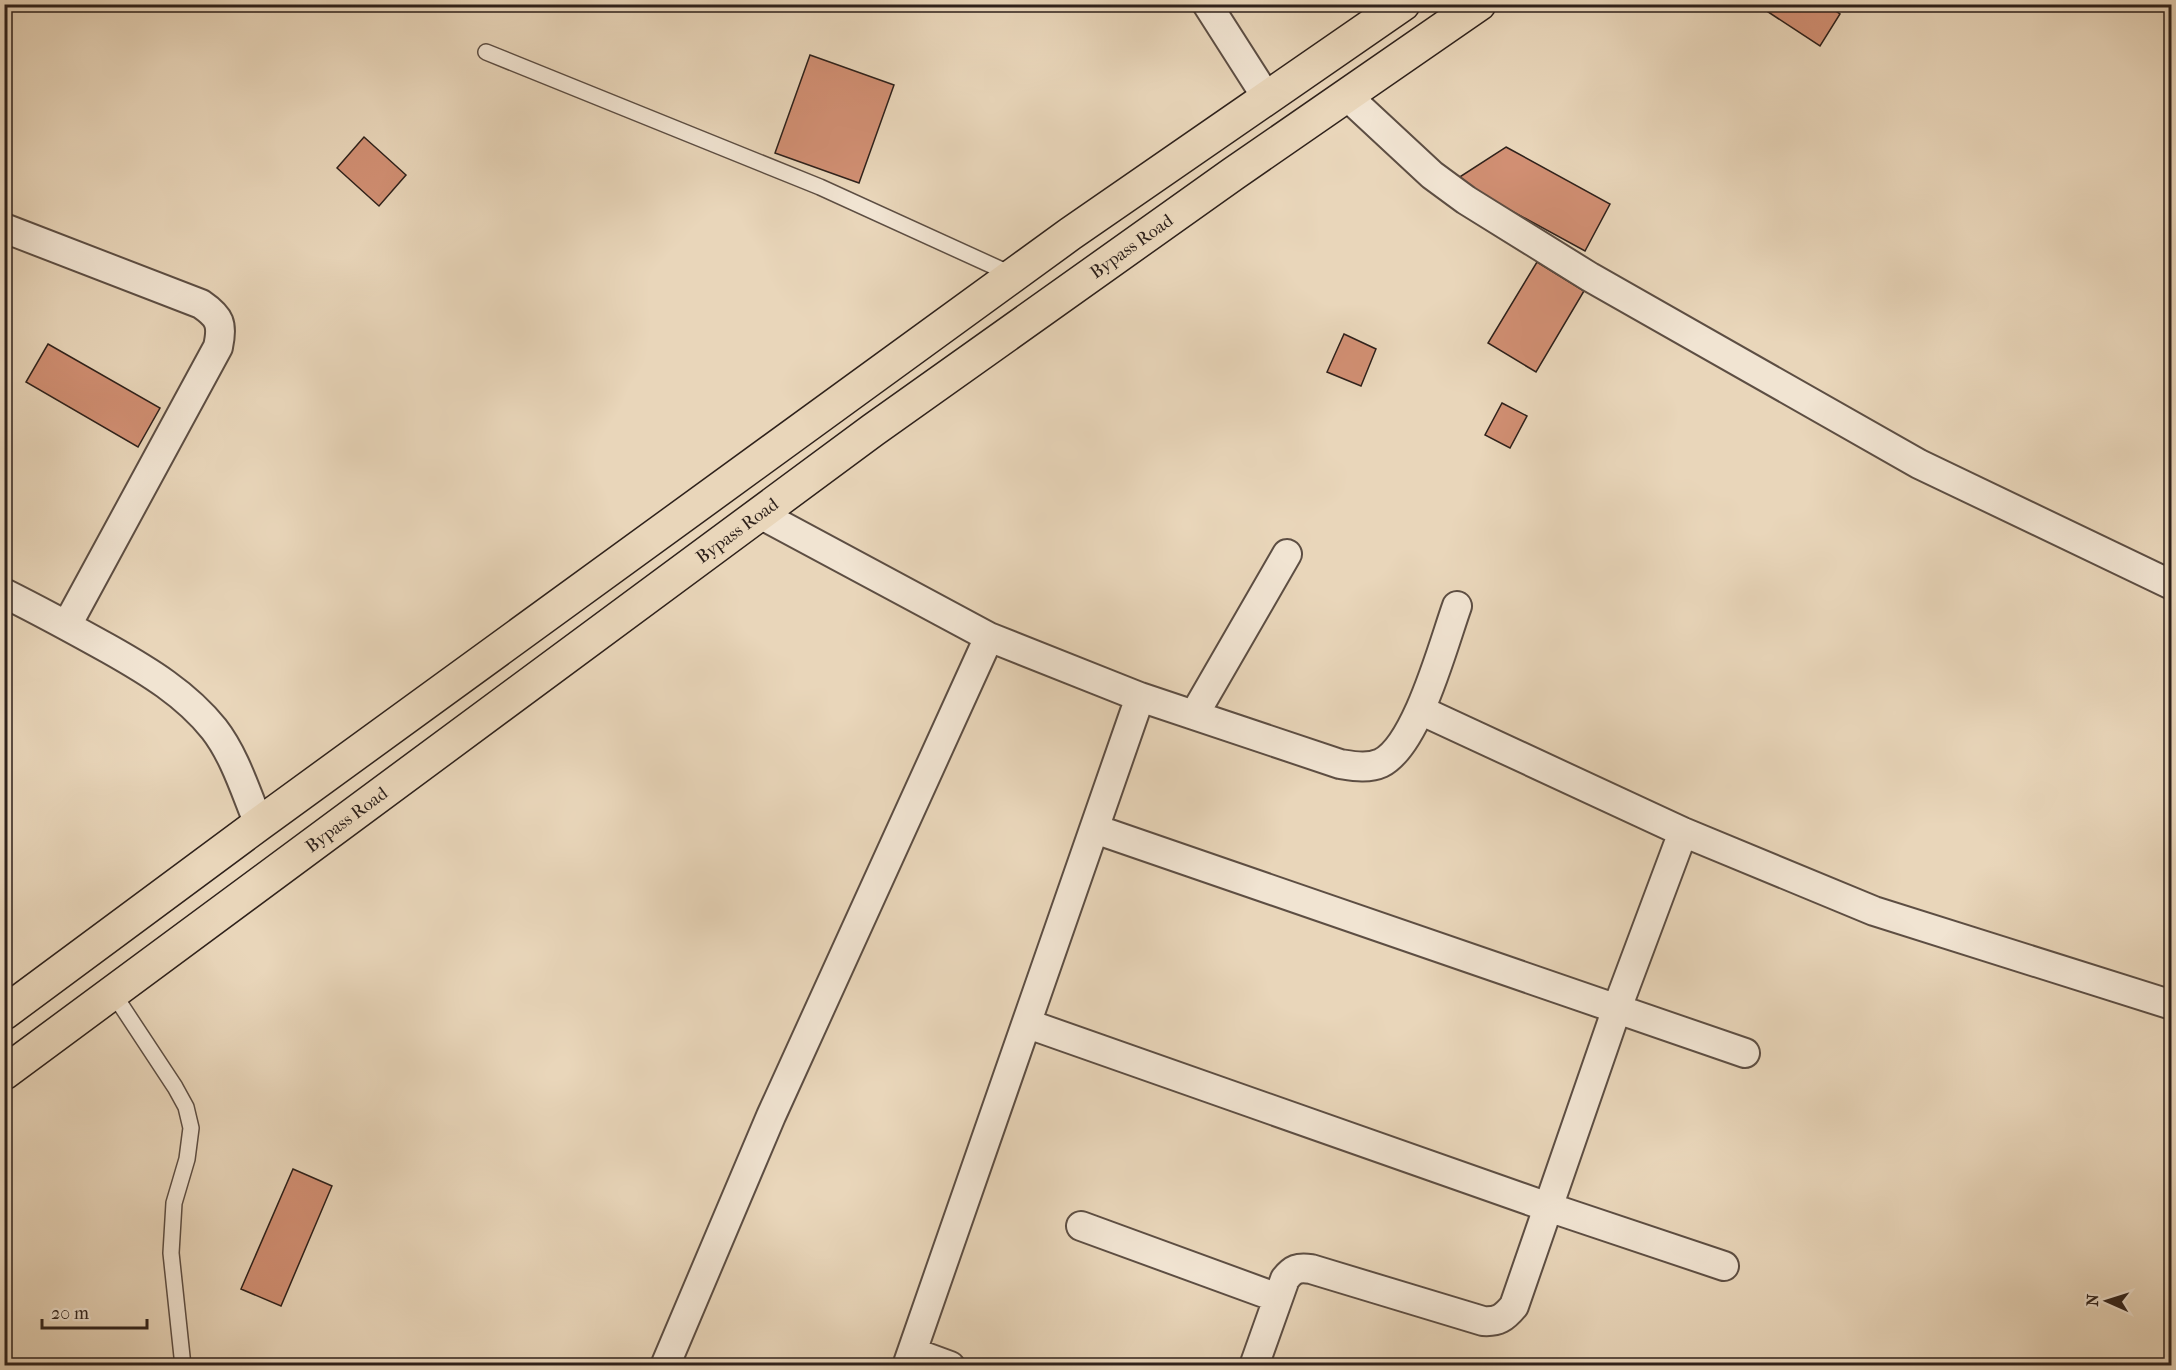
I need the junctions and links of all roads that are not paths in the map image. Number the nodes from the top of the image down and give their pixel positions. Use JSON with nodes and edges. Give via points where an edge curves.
{"nodes":[{"id":1,"x":1207,"y":4,"type":"edge"},
{"id":2,"x":1403,"y":4,"type":"edge"},
{"id":3,"x":1479,"y":4,"type":"edge"},
{"id":4,"x":486,"y":52,"type":"dead end"},
{"id":5,"x":1347,"y":96,"type":"junction"},
{"id":6,"x":1267,"y":98,"type":"junction"},
{"id":7,"x":4,"y":228,"type":"edge"},
{"id":8,"x":1013,"y":275,"type":"junction"},
{"id":9,"x":760,"y":514,"type":"junction"},
{"id":10,"x":1287,"y":554,"type":"dead end"},
{"id":11,"x":2172,"y":585,"type":"edge"},
{"id":12,"x":4,"y":593,"type":"edge"},
{"id":13,"x":1457,"y":606,"type":"dead end"},
{"id":14,"x":67,"y":625,"type":"junction"},
{"id":15,"x":989,"y":637,"type":"junction"},
{"id":16,"x":1140,"y":697,"type":"junction"},
{"id":17,"x":1420,"y":710,"type":"junction"},
{"id":18,"x":1194,"y":715,"type":"junction"},
{"id":19,"x":259,"y":824,"type":"junction"},
{"id":20,"x":1095,"y":829,"type":"junction"},
{"id":21,"x":1683,"y":832,"type":"junction"},
{"id":22,"x":113,"y":993,"type":"junction"},
{"id":23,"x":2172,"y":1005,"type":"edge"},
{"id":24,"x":1617,"y":1011,"type":"junction"},
{"id":25,"x":4,"y":1013,"type":"edge"},
{"id":26,"x":1028,"y":1024,"type":"junction"},
{"id":27,"x":1745,"y":1053,"type":"dead end"},
{"id":28,"x":4,"y":1073,"type":"edge"},
{"id":29,"x":1548,"y":1207,"type":"junction"},
{"id":30,"x":1081,"y":1226,"type":"dead end"},
{"id":31,"x":1724,"y":1266,"type":"dead end"},
{"id":32,"x":1278,"y":1298,"type":"junction"},
{"id":33,"x":909,"y":1359,"type":"edge"},
{"id":34,"x":183,"y":1365,"type":"edge"},
{"id":35,"x":665,"y":1365,"type":"edge"},
{"id":36,"x":950,"y":1365,"type":"edge"},
{"id":37,"x":1254,"y":1365,"type":"edge"}],
"edges":[{"from":1,"to":6,"type":"street"},
{"from":2,"to":6,"type":"main road"},
{"from":3,"to":5,"type":"main road","name":"Bypass Road"},
{"from":4,"to":8,"type":"lane","via":[[820,187]]},
{"from":5,"to":9,"type":"main road","name":"Bypass Road","via":[[902,409]]},
{"from":5,"to":11,"type":"street","via":[[1431,175],[1590,277],[1919,464]]},
{"from":6,"to":8,"type":"main road"},
{"from":7,"to":14,"type":"street","via":[[201,304],[219,320],[218,347]]},
{"from":8,"to":19,"type":"main road"},
{"from":9,"to":15,"type":"street"},
{"from":9,"to":22,"type":"main road","name":"Bypass Road"},
{"from":10,"to":18,"type":"street"},
{"from":12,"to":14,"type":"street"},
{"from":13,"to":17,"type":"street"},
{"from":14,"to":19,"type":"street","via":[[156,676],[193,706],[215,731],[229,756]]},
{"from":15,"to":16,"type":"street"},
{"from":15,"to":35,"type":"street","via":[[771,1116]]},
{"from":16,"to":18,"type":"street"},
{"from":16,"to":20,"type":"street"},
{"from":17,"to":18,"type":"street","via":[[1408,736],[1392,756],[1364,767],[1340,764]]},
{"from":17,"to":21,"type":"street"},
{"from":19,"to":25,"type":"main road"},
{"from":20,"to":24,"type":"street"},
{"from":20,"to":26,"type":"street"},
{"from":21,"to":23,"type":"street","via":[[1874,911]]},
{"from":21,"to":24,"type":"street"},
{"from":22,"to":28,"type":"main road","name":"Bypass Road"},
{"from":22,"to":34,"type":"lane","via":[[175,1087],[191,1128],[174,1203],[171,1253]]},
{"from":24,"to":27,"type":"street"},
{"from":24,"to":29,"type":"street"},
{"from":26,"to":29,"type":"street"},
{"from":26,"to":33,"type":"street"},
{"from":29,"to":31,"type":"street"},
{"from":29,"to":32,"type":"street","via":[[1514,1306],[1504,1318],[1493,1322],[1299,1267],[1285,1279]]},
{"from":30,"to":32,"type":"street"},
{"from":32,"to":37,"type":"street"},
{"from":33,"to":36,"type":"street"}]}
